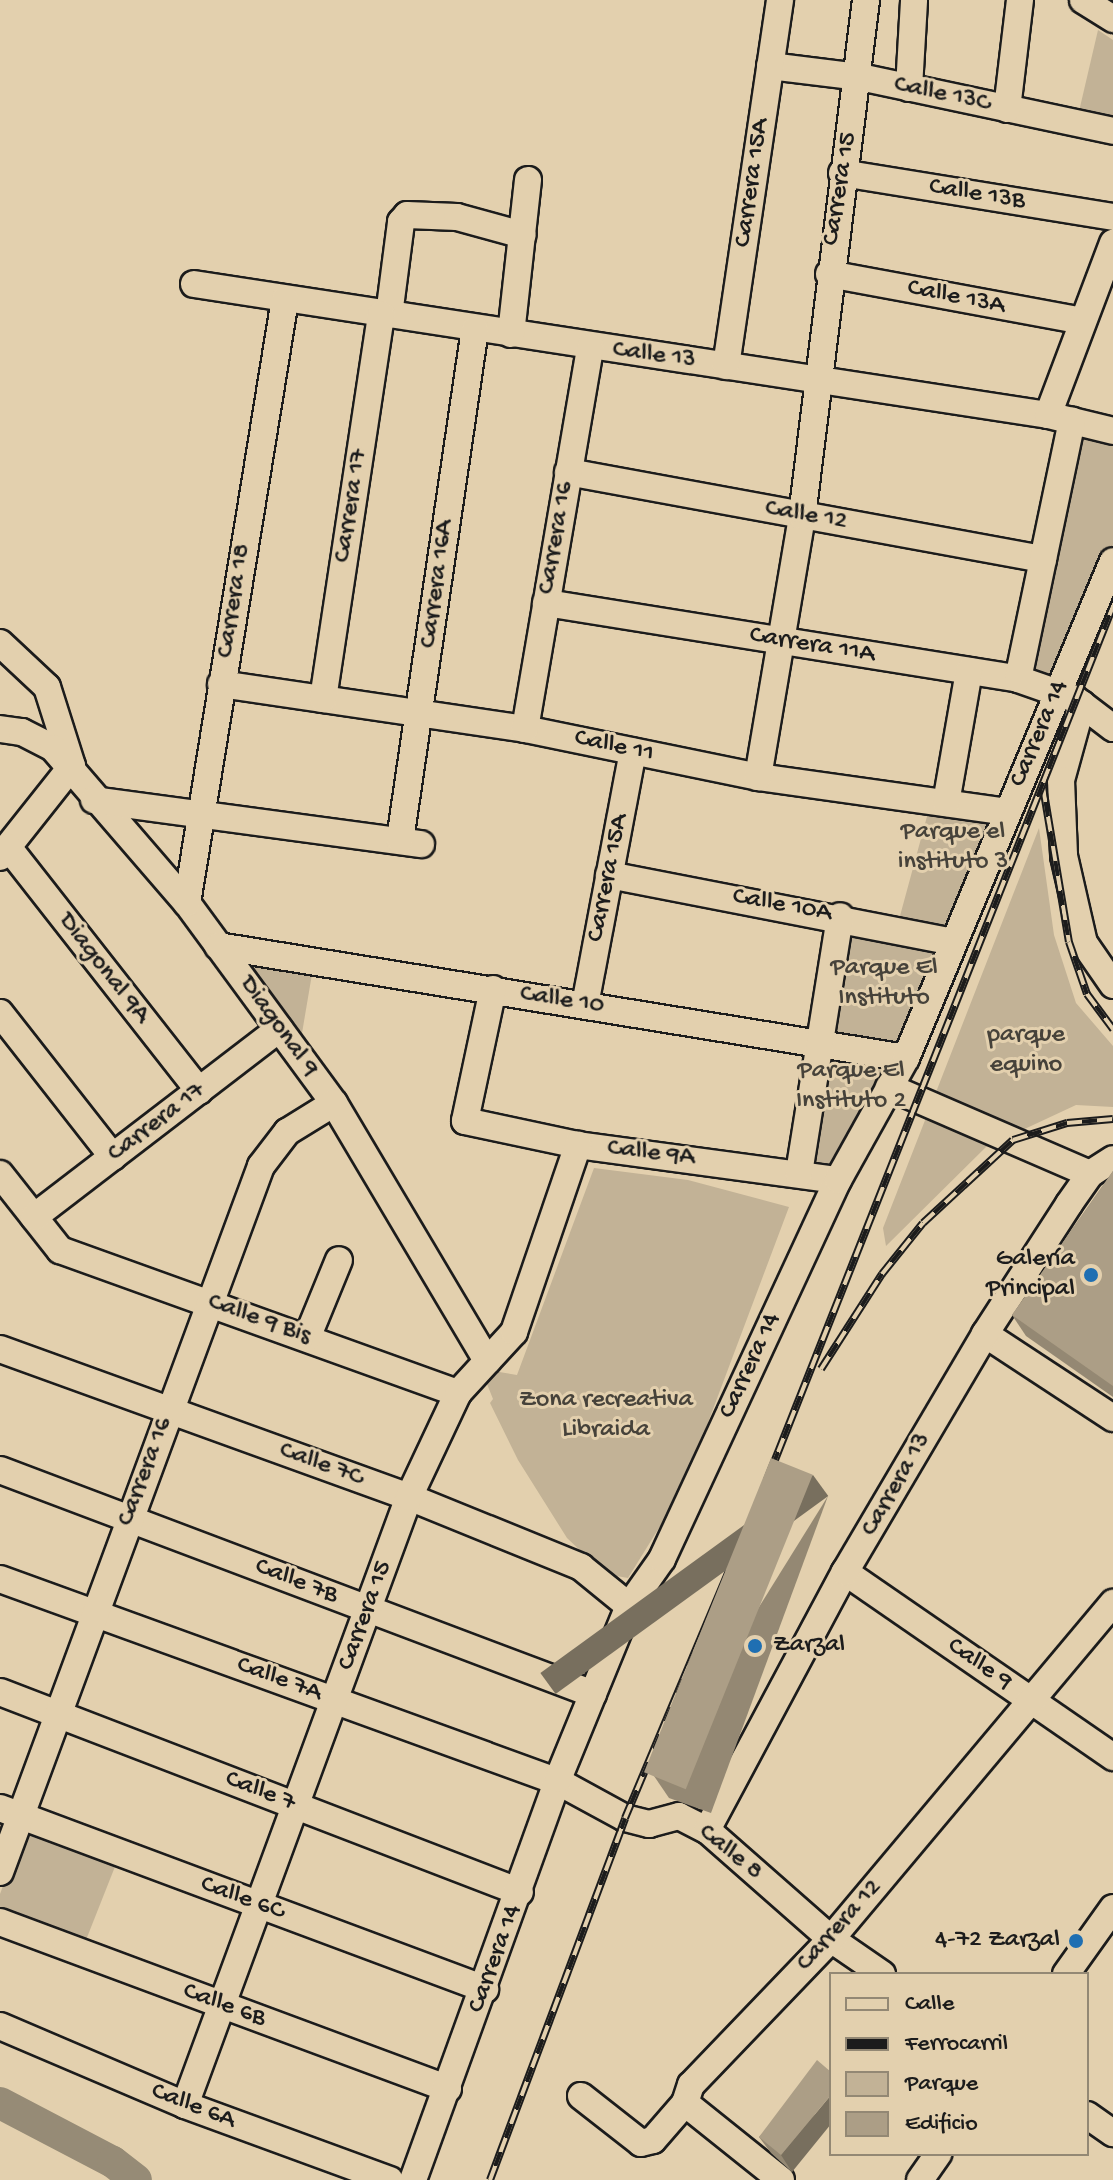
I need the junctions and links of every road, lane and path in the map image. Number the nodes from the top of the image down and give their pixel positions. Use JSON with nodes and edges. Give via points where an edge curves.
{"nodes":[{"id":1,"x":780,"y":0,"type":"edge"},
{"id":2,"x":866,"y":0,"type":"edge"},
{"id":3,"x":914,"y":0,"type":"edge"},
{"id":4,"x":1020,"y":0,"type":"edge"},
{"id":5,"x":1083,"y":0,"type":"edge"},
{"id":6,"x":1113,"y":19,"type":"edge"},
{"id":7,"x":770,"y":66,"type":"junction"},
{"id":8,"x":860,"y":77,"type":"junction"},
{"id":9,"x":909,"y":88,"type":"junction"},
{"id":10,"x":1007,"y":109,"type":"junction"},
{"id":11,"x":1113,"y":131,"type":"edge"},
{"id":12,"x":842,"y":173,"type":"junction"},
{"id":13,"x":528,"y":180,"type":"dead end"},
{"id":14,"x":1113,"y":217,"type":"edge"},
{"id":15,"x":523,"y":235,"type":"junction"},
{"id":16,"x":1113,"y":243,"type":"edge"},
{"id":17,"x":829,"y":274,"type":"junction"},
{"id":18,"x":194,"y":284,"type":"dead end"},
{"id":19,"x":285,"y":299,"type":"junction"},
{"id":20,"x":385,"y":315,"type":"junction"},
{"id":21,"x":1082,"y":321,"type":"junction"},
{"id":22,"x":475,"y":329,"type":"junction"},
{"id":23,"x":511,"y":334,"type":"junction"},
{"id":24,"x":590,"y":347,"type":"junction"},
{"id":25,"x":726,"y":366,"type":"junction"},
{"id":26,"x":817,"y":379,"type":"junction"},
{"id":27,"x":1060,"y":418,"type":"junction"},
{"id":28,"x":1113,"y":431,"type":"edge"},
{"id":29,"x":568,"y":472,"type":"junction"},
{"id":30,"x":802,"y":516,"type":"junction"},
{"id":31,"x":1043,"y":559,"type":"junction"},
{"id":32,"x":1113,"y":561,"type":"edge"},
{"id":33,"x":546,"y":603,"type":"junction"},
{"id":34,"x":777,"y":640,"type":"junction"},
{"id":35,"x":0,"y":643,"type":"edge"},
{"id":36,"x":969,"y":671,"type":"junction"},
{"id":37,"x":1018,"y":679,"type":"junction"},
{"id":38,"x":221,"y":684,"type":"junction"},
{"id":39,"x":1072,"y":698,"type":"junction"},
{"id":40,"x":323,"y":699,"type":"junction"},
{"id":41,"x":420,"y":713,"type":"junction"},
{"id":42,"x":1113,"y":728,"type":"edge"},
{"id":43,"x":525,"y":729,"type":"junction"},
{"id":44,"x":11,"y":730,"type":"edge"},
{"id":45,"x":633,"y":751,"type":"junction"},
{"id":46,"x":72,"y":766,"type":"junction"},
{"id":47,"x":758,"y":777,"type":"junction"},
{"id":48,"x":94,"y":800,"type":"junction"},
{"id":49,"x":946,"y":803,"type":"junction"},
{"id":50,"x":1007,"y":812,"type":"junction"},
{"id":51,"x":199,"y":817,"type":"junction"},
{"id":52,"x":4,"y":852,"type":"edge"},
{"id":53,"x":609,"y":875,"type":"junction"},
{"id":54,"x":187,"y":903,"type":"junction"},
{"id":55,"x":840,"y":916,"type":"junction"},
{"id":56,"x":954,"y":942,"type":"junction"},
{"id":57,"x":218,"y":946,"type":"junction"},
{"id":58,"x":1113,"y":985,"type":"edge"},
{"id":59,"x":493,"y":989,"type":"junction"},
{"id":60,"x":585,"y":1005,"type":"junction"},
{"id":61,"x":0,"y":1013,"type":"edge"},
{"id":62,"x":279,"y":1029,"type":"junction"},
{"id":63,"x":821,"y":1043,"type":"junction"},
{"id":64,"x":906,"y":1058,"type":"junction"},
{"id":65,"x":889,"y":1087,"type":"junction"},
{"id":66,"x":199,"y":1091,"type":"junction"},
{"id":67,"x":334,"y":1103,"type":"junction"},
{"id":68,"x":578,"y":1145,"type":"junction"},
{"id":69,"x":113,"y":1157,"type":"junction"},
{"id":70,"x":1113,"y":1159,"type":"edge"},
{"id":71,"x":799,"y":1173,"type":"junction"},
{"id":72,"x":1090,"y":1174,"type":"junction"},
{"id":73,"x":1,"y":1179,"type":"edge"},
{"id":74,"x":838,"y":1180,"type":"junction"},
{"id":75,"x":34,"y":1217,"type":"junction"},
{"id":76,"x":339,"y":1260,"type":"dead end"},
{"id":77,"x":209,"y":1302,"type":"junction"},
{"id":78,"x":985,"y":1334,"type":"junction"},
{"id":79,"x":307,"y":1338,"type":"junction"},
{"id":80,"x":0,"y":1349,"type":"edge"},
{"id":81,"x":487,"y":1361,"type":"junction"},
{"id":82,"x":458,"y":1393,"type":"junction"},
{"id":83,"x":170,"y":1409,"type":"junction"},
{"id":84,"x":1113,"y":1418,"type":"edge"},
{"id":85,"x":0,"y":1470,"type":"edge"},
{"id":86,"x":409,"y":1497,"type":"junction"},
{"id":87,"x":129,"y":1519,"type":"junction"},
{"id":88,"x":845,"y":1572,"type":"junction"},
{"id":89,"x":0,"y":1579,"type":"edge"},
{"id":90,"x":1113,"y":1603,"type":"edge"},
{"id":91,"x":629,"y":1606,"type":"junction"},
{"id":92,"x":368,"y":1609,"type":"junction"},
{"id":93,"x":93,"y":1613,"type":"junction"},
{"id":94,"x":0,"y":1692,"type":"edge"},
{"id":95,"x":593,"y":1694,"type":"junction"},
{"id":96,"x":336,"y":1701,"type":"junction"},
{"id":97,"x":1031,"y":1701,"type":"junction"},
{"id":98,"x":56,"y":1714,"type":"junction"},
{"id":99,"x":1113,"y":1757,"type":"edge"},
{"id":100,"x":559,"y":1782,"type":"junction"},
{"id":101,"x":296,"y":1806,"type":"junction"},
{"id":102,"x":10,"y":1812,"type":"edge"},
{"id":103,"x":707,"y":1830,"type":"junction"},
{"id":104,"x":0,"y":1872,"type":"edge"},
{"id":105,"x":520,"y":1892,"type":"junction"},
{"id":106,"x":260,"y":1905,"type":"junction"},
{"id":107,"x":1113,"y":1908,"type":"edge"},
{"id":108,"x":0,"y":1922,"type":"edge"},
{"id":109,"x":831,"y":1939,"type":"junction"},
{"id":110,"x":879,"y":1972,"type":"edge"},
{"id":111,"x":1067,"y":1972,"type":"edge"},
{"id":112,"x":485,"y":1989,"type":"junction"},
{"id":113,"x":221,"y":2004,"type":"junction"},
{"id":114,"x":0,"y":2026,"type":"edge"},
{"id":115,"x":448,"y":2089,"type":"junction"},
{"id":116,"x":581,"y":2096,"type":"dead end"},
{"id":117,"x":685,"y":2103,"type":"junction"},
{"id":118,"x":185,"y":2105,"type":"junction"},
{"id":119,"x":1089,"y":2116,"type":"edge"},
{"id":120,"x":1113,"y":2133,"type":"edge"},
{"id":121,"x":937,"y":2156,"type":"edge"},
{"id":122,"x":390,"y":2180,"type":"edge"},
{"id":123,"x":413,"y":2180,"type":"edge"},
{"id":124,"x":781,"y":2180,"type":"edge"},
{"id":125,"x":920,"y":2180,"type":"edge"}],
"edges":[{"from":1,"to":7,"type":"street","name":"Carrera 15A"},
{"from":2,"to":8,"type":"street","name":"Carrera 15"},
{"from":3,"to":9,"type":"street"},
{"from":4,"to":10,"type":"street"},
{"from":5,"to":6,"type":"street"},
{"from":7,"to":8,"type":"street","name":"Calle 13C"},
{"from":7,"to":25,"type":"street","name":"Carrera 15A"},
{"from":8,"to":9,"type":"street","name":"Calle 13C"},
{"from":8,"to":12,"type":"street","name":"Carrera 15"},
{"from":9,"to":10,"type":"street","name":"Calle 13C"},
{"from":10,"to":11,"type":"street","name":"Calle 13C"},
{"from":12,"to":14,"type":"street","name":"Calle 13B"},
{"from":12,"to":17,"type":"street","name":"Carrera 15"},
{"from":13,"to":15,"type":"street"},
{"from":15,"to":20,"type":"street","name":"Carrera 17","via":[[457,217],[407,215],[401,222]]},
{"from":15,"to":23,"type":"street"},
{"from":16,"to":21,"type":"street"},
{"from":17,"to":21,"type":"street","name":"Calle 13A"},
{"from":17,"to":26,"type":"street","name":"Carrera 15"},
{"from":18,"to":19,"type":"street","name":"Calle 13"},
{"from":19,"to":20,"type":"street","name":"Calle 13"},
{"from":19,"to":38,"type":"street","name":"Carrera 18"},
{"from":20,"to":22,"type":"street","name":"Calle 13"},
{"from":20,"to":40,"type":"street","name":"Carrera 17"},
{"from":21,"to":27,"type":"street"},
{"from":22,"to":23,"type":"street","name":"Calle 13"},
{"from":22,"to":41,"type":"street","name":"Carrera 16A"},
{"from":23,"to":24,"type":"street","name":"Calle 13"},
{"from":24,"to":25,"type":"street","name":"Calle 13"},
{"from":24,"to":29,"type":"street","name":"Carrera 16"},
{"from":25,"to":26,"type":"street","name":"Calle 13"},
{"from":26,"to":27,"type":"street","name":"Calle 13"},
{"from":26,"to":30,"type":"street","name":"Carrera 15"},
{"from":27,"to":28,"type":"street","name":"Calle 13"},
{"from":27,"to":31,"type":"street"},
{"from":29,"to":30,"type":"street","name":"Calle 12"},
{"from":29,"to":33,"type":"street","name":"Carrera 16"},
{"from":30,"to":31,"type":"street","name":"Calle 12"},
{"from":30,"to":34,"type":"street"},
{"from":31,"to":37,"type":"street"},
{"from":32,"to":39,"type":"street","name":"Carrera 14"},
{"from":33,"to":34,"type":"street","name":"Carrera 11A"},
{"from":33,"to":43,"type":"street","name":"Carrera 16"},
{"from":34,"to":36,"type":"street","name":"Carrera 11A"},
{"from":34,"to":47,"type":"street"},
{"from":35,"to":46,"type":"street","via":[[47,687]]},
{"from":36,"to":37,"type":"street","name":"Carrera 11A"},
{"from":36,"to":49,"type":"street"},
{"from":37,"to":39,"type":"street","name":"Carrera 11A"},
{"from":38,"to":40,"type":"street","name":"Calle 11"},
{"from":38,"to":51,"type":"street","name":"Carrera 18"},
{"from":39,"to":42,"type":"street"},
{"from":39,"to":50,"type":"street","name":"Carrera 14"},
{"from":39,"to":58,"type":"street","via":[[1061,780],[1064,856],[1084,943]]},
{"from":40,"to":41,"type":"street","name":"Calle 11"},
{"from":41,"to":43,"type":"street","name":"Calle 11"},
{"from":41,"to":51,"type":"street","name":"Carrera 16A","via":[[410,842]]},
{"from":43,"to":45,"type":"street","name":"Calle 11"},
{"from":44,"to":46,"type":"street","name":"Diagonal 9","via":[[53,748]]},
{"from":45,"to":47,"type":"street","name":"Calle 11"},
{"from":45,"to":53,"type":"street","name":"Carrera 15A"},
{"from":46,"to":48,"type":"street","name":"Diagonal 9"},
{"from":46,"to":52,"type":"street"},
{"from":47,"to":49,"type":"street","name":"Calle 11"},
{"from":48,"to":51,"type":"street"},
{"from":48,"to":54,"type":"street","name":"Diagonal 9"},
{"from":49,"to":50,"type":"street","name":"Calle 11"},
{"from":50,"to":56,"type":"street","name":"Carrera 14"},
{"from":51,"to":54,"type":"street","name":"Carrera 18"},
{"from":52,"to":66,"type":"street","name":"Diagonal 9A"},
{"from":53,"to":55,"type":"street","name":"Calle 10A"},
{"from":53,"to":60,"type":"street","name":"Carrera 15A"},
{"from":54,"to":57,"type":"street","name":"Diagonal 9"},
{"from":55,"to":56,"type":"street","name":"Calle 10A"},
{"from":55,"to":63,"type":"street"},
{"from":56,"to":64,"type":"street","name":"Carrera 14"},
{"from":57,"to":59,"type":"street","name":"Calle 10"},
{"from":57,"to":62,"type":"street","name":"Diagonal 9"},
{"from":59,"to":60,"type":"street","name":"Calle 10"},
{"from":59,"to":68,"type":"street","name":"Calle 9A","via":[[465,1121]]},
{"from":60,"to":63,"type":"street","name":"Calle 10"},
{"from":61,"to":69,"type":"street"},
{"from":62,"to":66,"type":"street","name":"Carrera 17"},
{"from":62,"to":67,"type":"street","name":"Diagonal 9"},
{"from":63,"to":64,"type":"street","name":"Calle 10"},
{"from":63,"to":71,"type":"street"},
{"from":64,"to":65,"type":"street","name":"Carrera 14"},
{"from":65,"to":72,"type":"street"},
{"from":65,"to":74,"type":"street","name":"Carrera 14"},
{"from":66,"to":69,"type":"street","name":"Carrera 17"},
{"from":67,"to":77,"type":"street","name":"Carrera 16","via":[[272,1146]]},
{"from":67,"to":81,"type":"street","name":"Diagonal 9"},
{"from":68,"to":71,"type":"street","name":"Calle 9A"},
{"from":68,"to":81,"type":"street","name":"Carrera 15","via":[[514,1332]]},
{"from":69,"to":75,"type":"street","name":"Carrera 17"},
{"from":70,"to":72,"type":"street","name":"Carrera 13"},
{"from":71,"to":74,"type":"street","name":"Calle 9A"},
{"from":72,"to":78,"type":"street","name":"Carrera 13"},
{"from":73,"to":75,"type":"street"},
{"from":74,"to":91,"type":"street","name":"Carrera 14","via":[[662,1559]]},
{"from":75,"to":77,"type":"street","name":"Calle 9 Bis","via":[[60,1250]]},
{"from":76,"to":79,"type":"street"},
{"from":77,"to":79,"type":"street","name":"Calle 9 Bis"},
{"from":77,"to":83,"type":"street","name":"Carrera 16"},
{"from":78,"to":84,"type":"street"},
{"from":78,"to":88,"type":"street","name":"Carrera 13"},
{"from":79,"to":82,"type":"street","name":"Calle 9 Bis"},
{"from":80,"to":83,"type":"street","name":"Calle 7C"},
{"from":81,"to":82,"type":"street","name":"Carrera 15"},
{"from":82,"to":86,"type":"street","name":"Carrera 15"},
{"from":83,"to":86,"type":"street","name":"Calle 7C"},
{"from":83,"to":87,"type":"street","name":"Carrera 16"},
{"from":85,"to":87,"type":"street","name":"Calle 7B"},
{"from":86,"to":91,"type":"street","name":"Calle 7C","via":[[581,1567]]},
{"from":86,"to":92,"type":"street","name":"Carrera 15"},
{"from":87,"to":92,"type":"street","name":"Calle 7B"},
{"from":87,"to":93,"type":"street","name":"Carrera 16"},
{"from":88,"to":97,"type":"street","name":"Calle 9"},
{"from":88,"to":103,"type":"street","name":"Carrera 13"},
{"from":89,"to":93,"type":"street","name":"Calle 7A"},
{"from":90,"to":97,"type":"street","name":"Carrera 12"},
{"from":91,"to":95,"type":"street","name":"Carrera 14"},
{"from":92,"to":95,"type":"street","name":"Calle 7B"},
{"from":92,"to":96,"type":"street","name":"Carrera 15"},
{"from":93,"to":96,"type":"street","name":"Calle 7A"},
{"from":93,"to":98,"type":"street","name":"Carrera 16"},
{"from":94,"to":98,"type":"street","name":"Calle 7"},
{"from":95,"to":100,"type":"street","name":"Carrera 14"},
{"from":96,"to":100,"type":"street","name":"Calle 7A"},
{"from":96,"to":101,"type":"street","name":"Carrera 15"},
{"from":97,"to":99,"type":"street","name":"Calle 9"},
{"from":97,"to":109,"type":"street","name":"Carrera 12"},
{"from":98,"to":101,"type":"street","name":"Calle 7"},
{"from":98,"to":102,"type":"street","name":"Carrera 16"},
{"from":100,"to":103,"type":"street","name":"Calle 8","via":[[625,1818],[649,1824],[679,1816]]},
{"from":100,"to":105,"type":"street","name":"Carrera 14"},
{"from":101,"to":105,"type":"street","name":"Calle 7"},
{"from":101,"to":106,"type":"street","name":"Carrera 15"},
{"from":102,"to":104,"type":"street","name":"Carrera 16"},
{"from":102,"to":106,"type":"street","name":"Calle 6C"},
{"from":103,"to":109,"type":"street","name":"Calle 8"},
{"from":105,"to":112,"type":"street","name":"Carrera 14"},
{"from":106,"to":112,"type":"street","name":"Calle 6C"},
{"from":106,"to":113,"type":"street","name":"Carrera 15"},
{"from":107,"to":111,"type":"street"},
{"from":108,"to":113,"type":"street","name":"Calle 6B"},
{"from":109,"to":110,"type":"street","name":"Calle 8"},
{"from":109,"to":117,"type":"street","name":"Carrera 12","via":[[691,2085]]},
{"from":112,"to":115,"type":"street","name":"Carrera 14"},
{"from":113,"to":115,"type":"street","name":"Calle 6B"},
{"from":113,"to":118,"type":"street","name":"Carrera 15"},
{"from":114,"to":118,"type":"street","name":"Calle 6A"},
{"from":115,"to":123,"type":"street","name":"Carrera 14"},
{"from":116,"to":117,"type":"street","name":"Carrera 12","via":[[641,2143],[653,2140]]},
{"from":117,"to":124,"type":"street"},
{"from":118,"to":122,"type":"street","name":"Calle 6A"},
{"from":119,"to":120,"type":"street"},
{"from":121,"to":125,"type":"street"}]}
